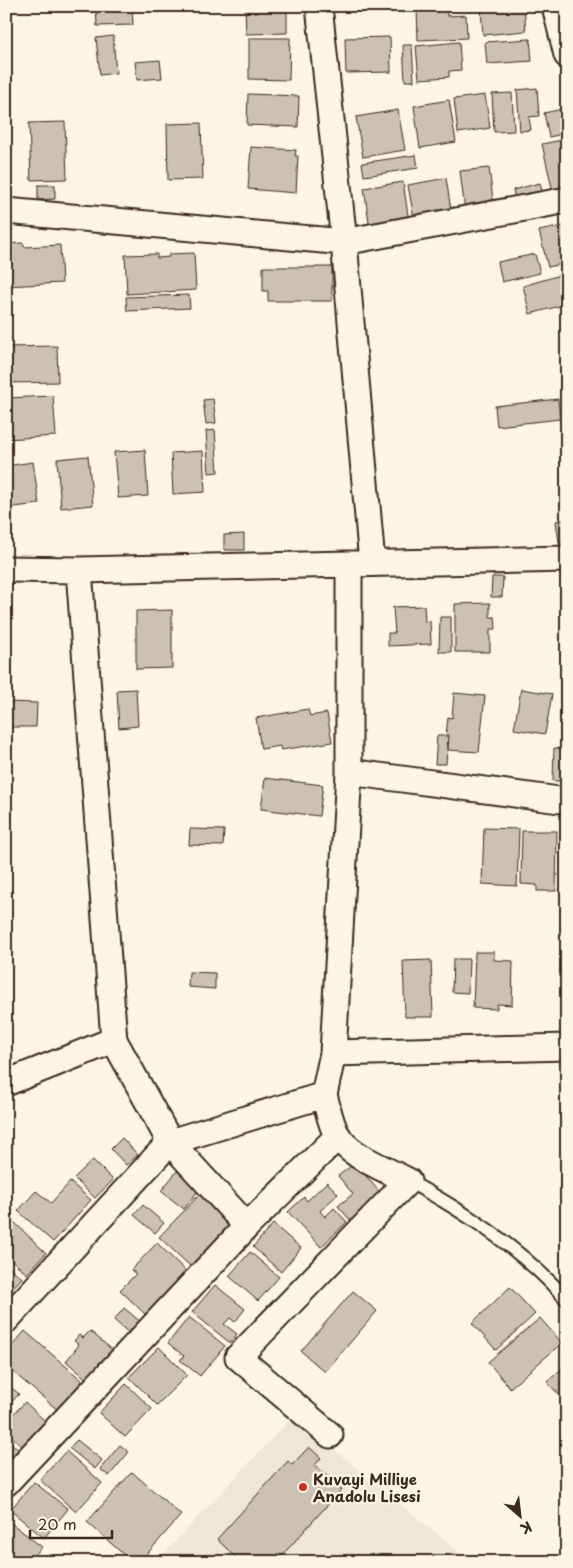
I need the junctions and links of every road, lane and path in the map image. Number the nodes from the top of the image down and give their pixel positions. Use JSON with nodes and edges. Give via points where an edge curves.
{"nodes":[{"id":1,"x":319,"y":6,"type":"edge"},
{"id":2,"x":555,"y":6,"type":"edge"},
{"id":3,"x":567,"y":55,"type":"edge"},
{"id":4,"x":567,"y":200,"type":"edge"},
{"id":5,"x":6,"y":211,"type":"edge"},
{"id":6,"x":344,"y":242,"type":"junction"},
{"id":7,"x":567,"y":559,"type":"edge"},
{"id":8,"x":361,"y":564,"type":"junction"},
{"id":9,"x":6,"y":569,"type":"edge"},
{"id":10,"x":80,"y":570,"type":"junction"},
{"id":11,"x":349,"y":772,"type":"junction"},
{"id":12,"x":567,"y":801,"type":"edge"},
{"id":13,"x":114,"y":1040,"type":"junction"},
{"id":14,"x":567,"y":1047,"type":"edge"},
{"id":15,"x":334,"y":1053,"type":"junction"},
{"id":16,"x":6,"y":1083,"type":"edge"},
{"id":17,"x":324,"y":1095,"type":"junction"},
{"id":18,"x":338,"y":1136,"type":"junction"},
{"id":19,"x":170,"y":1142,"type":"junction"},
{"id":20,"x":408,"y":1181,"type":"junction"},
{"id":21,"x":247,"y":1226,"type":"junction"},
{"id":22,"x":567,"y":1300,"type":"edge"},
{"id":23,"x":6,"y":1320,"type":"edge"},
{"id":24,"x":330,"y":1435,"type":"dead end"},
{"id":25,"x":6,"y":1483,"type":"edge"}],
"edges":[{"from":1,"to":6,"type":"street"},
{"from":2,"to":3,"type":"street"},
{"from":4,"to":6,"type":"street"},
{"from":5,"to":6,"type":"street"},
{"from":6,"to":8,"type":"street"},
{"from":7,"to":8,"type":"street"},
{"from":8,"to":10,"type":"street"},
{"from":8,"to":11,"type":"street"},
{"from":9,"to":10,"type":"street"},
{"from":10,"to":13,"type":"street"},
{"from":11,"to":12,"type":"street"},
{"from":11,"to":15,"type":"street"},
{"from":13,"to":16,"type":"street"},
{"from":13,"to":19,"type":"street"},
{"from":14,"to":15,"type":"street"},
{"from":15,"to":17,"type":"street"},
{"from":17,"to":18,"type":"street"},
{"from":17,"to":19,"type":"street"},
{"from":18,"to":20,"type":"street","via":[[356,1154]]},
{"from":18,"to":21,"type":"street"},
{"from":19,"to":21,"type":"street"},
{"from":19,"to":23,"type":"street"},
{"from":20,"to":22,"type":"lane","via":[[481,1225],[535,1268]]},
{"from":20,"to":24,"type":"street","via":[[238,1357]]},
{"from":21,"to":25,"type":"street"}]}
